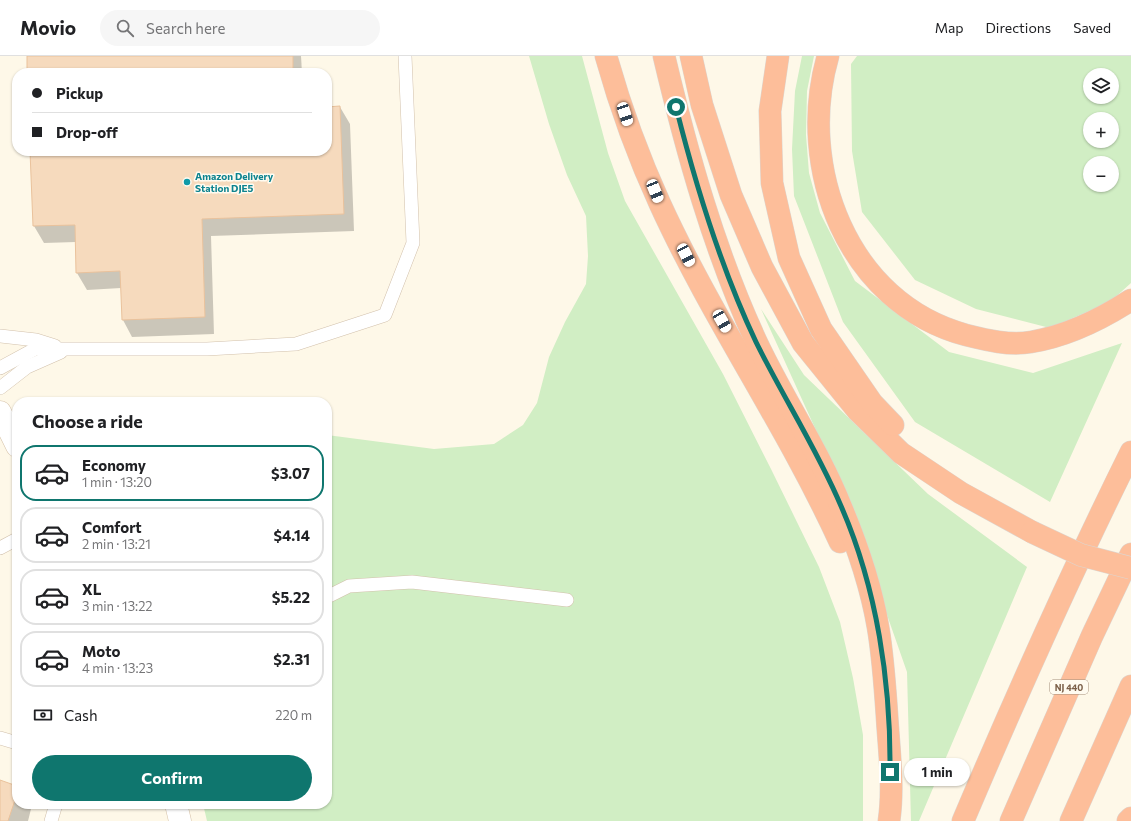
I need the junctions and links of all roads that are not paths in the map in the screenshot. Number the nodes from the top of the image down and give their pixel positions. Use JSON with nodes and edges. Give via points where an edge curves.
{"nodes":[{"id":1,"x":405,"y":56,"type":"edge"},
{"id":2,"x":606,"y":56,"type":"edge"},
{"id":3,"x":664,"y":56,"type":"edge"},
{"id":4,"x":691,"y":56,"type":"edge"},
{"id":5,"x":778,"y":56,"type":"edge"},
{"id":6,"x":828,"y":56,"type":"edge"},
{"id":7,"x":1131,"y":300,"type":"edge"},
{"id":8,"x":0,"y":336,"type":"edge"},
{"id":9,"x":66,"y":350,"type":"junction"},
{"id":10,"x":0,"y":368,"type":"edge"},
{"id":11,"x":0,"y":388,"type":"edge"},
{"id":12,"x":0,"y":412,"type":"edge"},
{"id":13,"x":12,"y":436,"type":"edge"},
{"id":14,"x":1131,"y":452,"type":"edge"},
{"id":15,"x":961,"y":493,"type":"junction"},
{"id":16,"x":12,"y":542,"type":"edge"},
{"id":17,"x":0,"y":548,"type":"edge"},
{"id":18,"x":1131,"y":554,"type":"edge"},
{"id":19,"x":1131,"y":568,"type":"edge"},
{"id":20,"x":332,"y":594,"type":"edge"},
{"id":21,"x":567,"y":600,"type":"dead end"},
{"id":22,"x":883,"y":663,"type":"junction"},
{"id":23,"x":1131,"y":686,"type":"edge"},
{"id":24,"x":0,"y":738,"type":"edge"},
{"id":25,"x":12,"y":742,"type":"edge"},
{"id":26,"x":55,"y":809,"type":"edge"},
{"id":27,"x":177,"y":809,"type":"edge"},
{"id":28,"x":1131,"y":818,"type":"edge"},
{"id":29,"x":51,"y":821,"type":"edge"},
{"id":30,"x":180,"y":821,"type":"edge"},
{"id":31,"x":889,"y":821,"type":"edge"},
{"id":32,"x":963,"y":821,"type":"edge"},
{"id":33,"x":1011,"y":821,"type":"edge"},
{"id":34,"x":1071,"y":821,"type":"edge"},
{"id":35,"x":1128,"y":821,"type":"edge"}],
"edges":[{"from":1,"to":9,"type":"lane","via":[[413,243],[385,315],[296,344],[207,349]]},
{"from":2,"to":22,"type":"highway","via":[[630,129],[660,204],[699,280],[800,458],[827,512],[854,570]]},
{"from":3,"to":22,"type":"highway","via":[[679,120],[703,202],[730,281],[756,341],[841,506],[864,569],[878,625]]},
{"from":4,"to":15,"type":"highway","via":[[702,105],[731,195],[762,267],[803,343],[858,411],[901,453]]},
{"from":5,"to":15,"type":"highway","via":[[770,111],[772,183],[789,258],[821,330],[872,403]]},
{"from":6,"to":7,"type":"highway","via":[[823,73],[818,117],[820,162],[833,208],[851,248],[877,283],[911,310],[949,330],[983,339],[1030,342],[1067,333],[1105,317]]},
{"from":8,"to":9,"type":"lane","via":[[36,340]]},
{"from":9,"to":10,"type":"lane","via":[[35,350]]},
{"from":9,"to":11,"type":"lane","via":[[27,366]]},
{"from":12,"to":13,"type":"street"},
{"from":14,"to":32,"type":"highway","via":[[1024,680]]},
{"from":15,"to":19,"type":"highway","bridge":true,"via":[[1032,532],[1081,555]]},
{"from":16,"to":17,"type":"lane"},
{"from":18,"to":33,"type":"highway","number":"NJ 440"},
{"from":20,"to":21,"type":"lane","via":[[349,586],[412,582]]},
{"from":22,"to":31,"type":"highway","via":[[890,758]]},
{"from":23,"to":34,"type":"highway"},
{"from":24,"to":25,"type":"lane"},
{"from":26,"to":29,"type":"lane"},
{"from":27,"to":30,"type":"street"},
{"from":28,"to":35,"type":"highway"}]}
